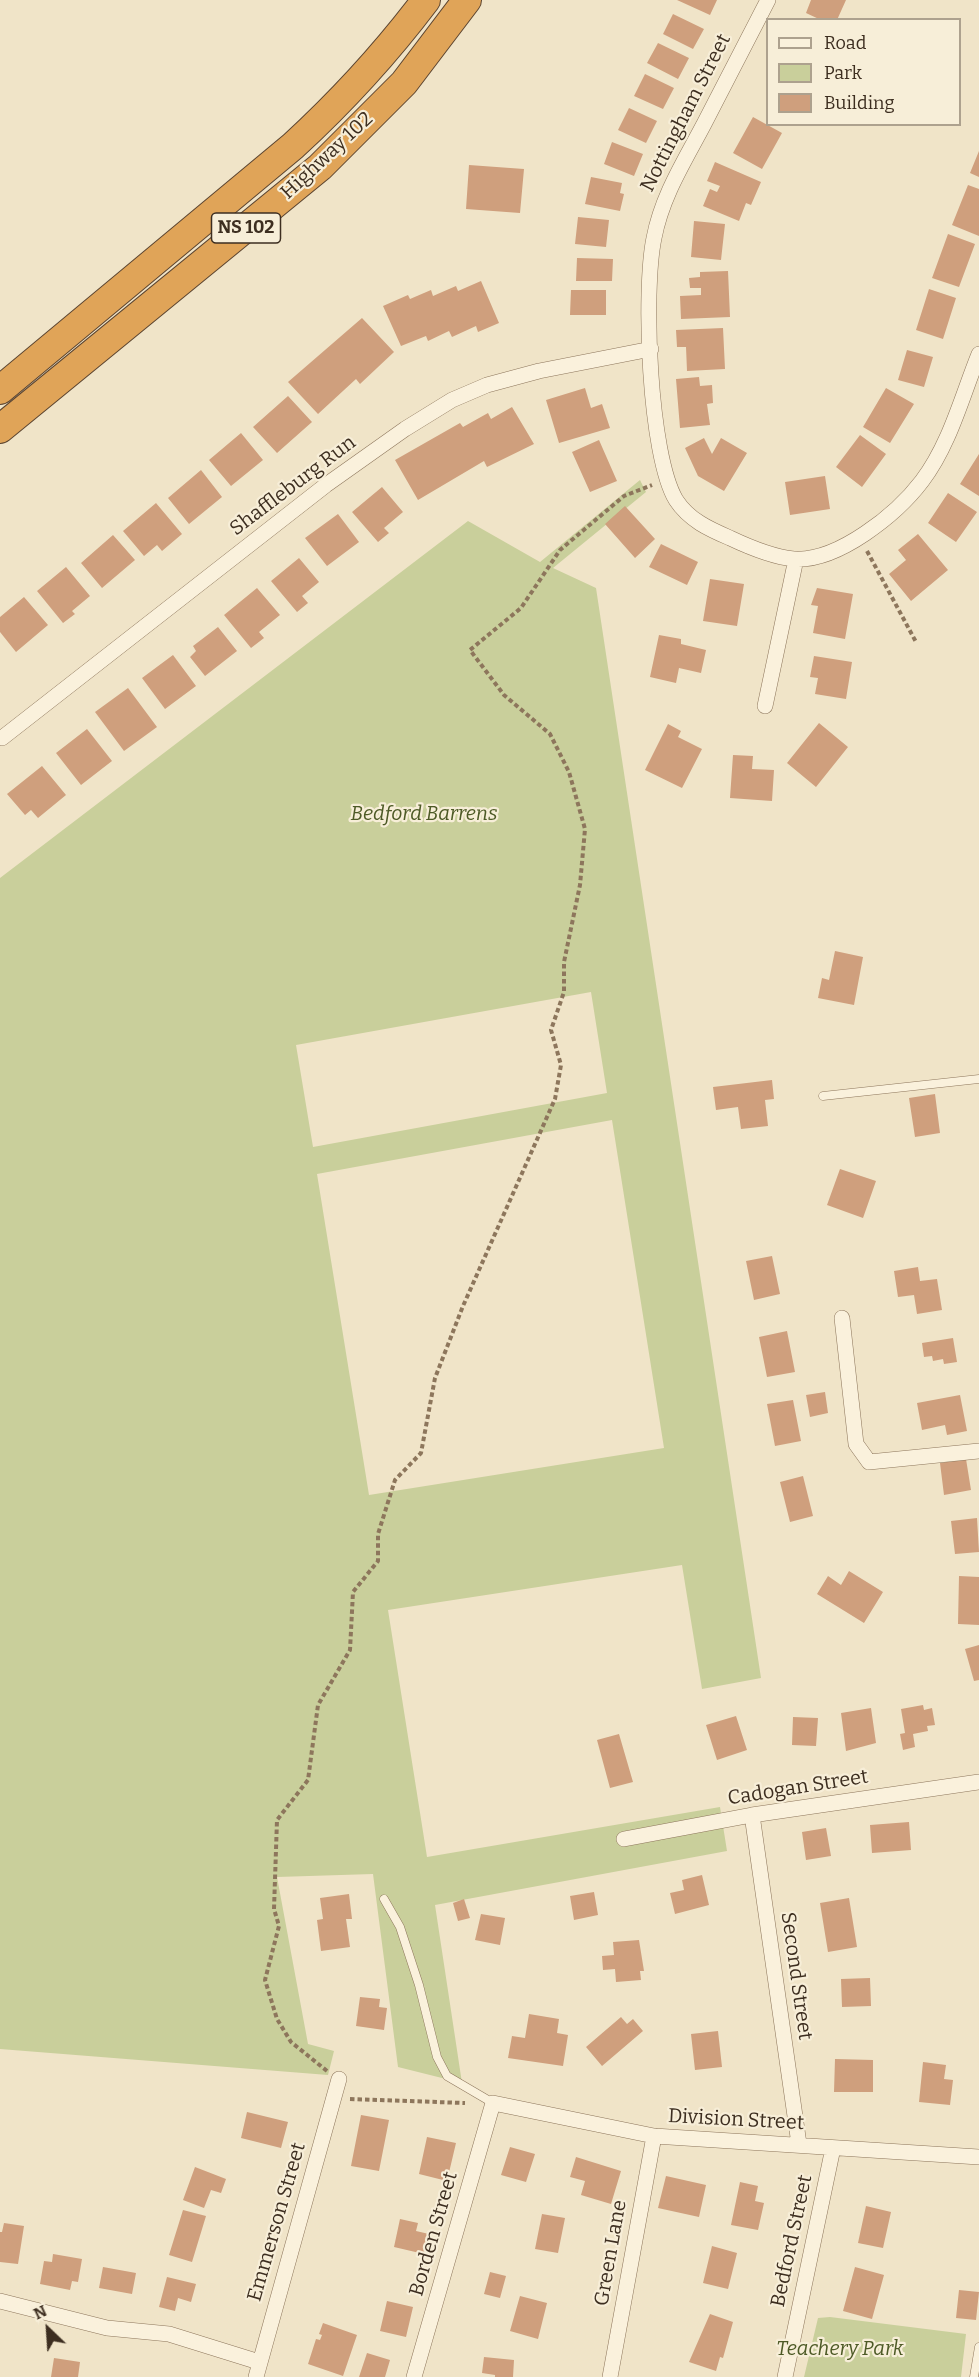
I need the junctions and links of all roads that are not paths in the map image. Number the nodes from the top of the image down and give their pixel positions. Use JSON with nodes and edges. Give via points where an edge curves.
{"nodes":[{"id":1,"x":426,"y":0,"type":"edge"},
{"id":2,"x":467,"y":0,"type":"edge"},
{"id":3,"x":768,"y":0,"type":"edge"},
{"id":4,"x":651,"y":350,"type":"junction"},
{"id":5,"x":979,"y":354,"type":"edge"},
{"id":6,"x":0,"y":390,"type":"edge"},
{"id":7,"x":0,"y":429,"type":"edge"},
{"id":8,"x":796,"y":559,"type":"junction"},
{"id":9,"x":765,"y":706,"type":"dead end"},
{"id":10,"x":2,"y":738,"type":"dead end"},
{"id":11,"x":979,"y":1079,"type":"edge"},
{"id":12,"x":823,"y":1096,"type":"dead end"},
{"id":13,"x":842,"y":1318,"type":"dead end"},
{"id":14,"x":979,"y":1451,"type":"edge"},
{"id":15,"x":979,"y":1782,"type":"edge"},
{"id":16,"x":752,"y":1815,"type":"junction"},
{"id":17,"x":624,"y":1839,"type":"dead end"},
{"id":18,"x":384,"y":1899,"type":"dead end"},
{"id":19,"x":339,"y":2079,"type":"road end"},
{"id":20,"x":493,"y":2103,"type":"junction"},
{"id":21,"x":654,"y":2136,"type":"junction"},
{"id":22,"x":799,"y":2144,"type":"junction"},
{"id":23,"x":833,"y":2148,"type":"junction"},
{"id":24,"x":979,"y":2157,"type":"edge"},
{"id":25,"x":0,"y":2301,"type":"edge"},
{"id":26,"x":979,"y":2347,"type":"edge"},
{"id":27,"x":257,"y":2370,"type":"edge"},
{"id":28,"x":414,"y":2377,"type":"edge"},
{"id":29,"x":610,"y":2377,"type":"edge"},
{"id":30,"x":785,"y":2377,"type":"edge"},
{"id":31,"x":974,"y":2377,"type":"edge"}],
"edges":[{"from":1,"to":6,"type":"highway","name":"Highway 102","number":"NS 102","via":[[375,64],[293,146]]},
{"from":2,"to":7,"type":"highway","name":"Highway 102","number":"NS 102","via":[[404,83],[320,167]]},
{"from":3,"to":4,"type":"street","name":"Nottingham Street","via":[[660,210],[649,277]]},
{"from":4,"to":8,"type":"street","name":"Nottingham Street","via":[[663,472],[677,501],[696,522],[744,545]]},
{"from":4,"to":10,"type":"street","name":"Shaffleburg Run","via":[[538,371],[487,385],[452,400],[326,485]]},
{"from":5,"to":8,"type":"street","name":"Nottingham Street","via":[[946,441],[923,480],[890,515],[859,537],[826,553]]},
{"from":8,"to":9,"type":"street"},
{"from":11,"to":12,"type":"lane"},
{"from":13,"to":14,"type":"street","via":[[856,1444],[869,1462]]},
{"from":15,"to":16,"type":"street","name":"Cadogan Street"},
{"from":16,"to":17,"type":"street","name":"Cadogan Street"},
{"from":16,"to":22,"type":"street","name":"Second Street"},
{"from":18,"to":20,"type":"lane","via":[[400,1927],[437,2057],[447,2076]]},
{"from":19,"to":27,"type":"street","name":"Emmerson Street"},
{"from":20,"to":21,"type":"street","name":"Division Street"},
{"from":20,"to":28,"type":"street","name":"Borden Street"},
{"from":21,"to":22,"type":"street","name":"Division Street"},
{"from":21,"to":29,"type":"street","name":"Green Lane"},
{"from":22,"to":23,"type":"street","name":"Division Street"},
{"from":23,"to":24,"type":"street","name":"Division Street"},
{"from":23,"to":30,"type":"street","name":"Bedford Street"},
{"from":25,"to":27,"type":"street","via":[[107,2328],[169,2334]]},
{"from":26,"to":31,"type":"lane"}]}
